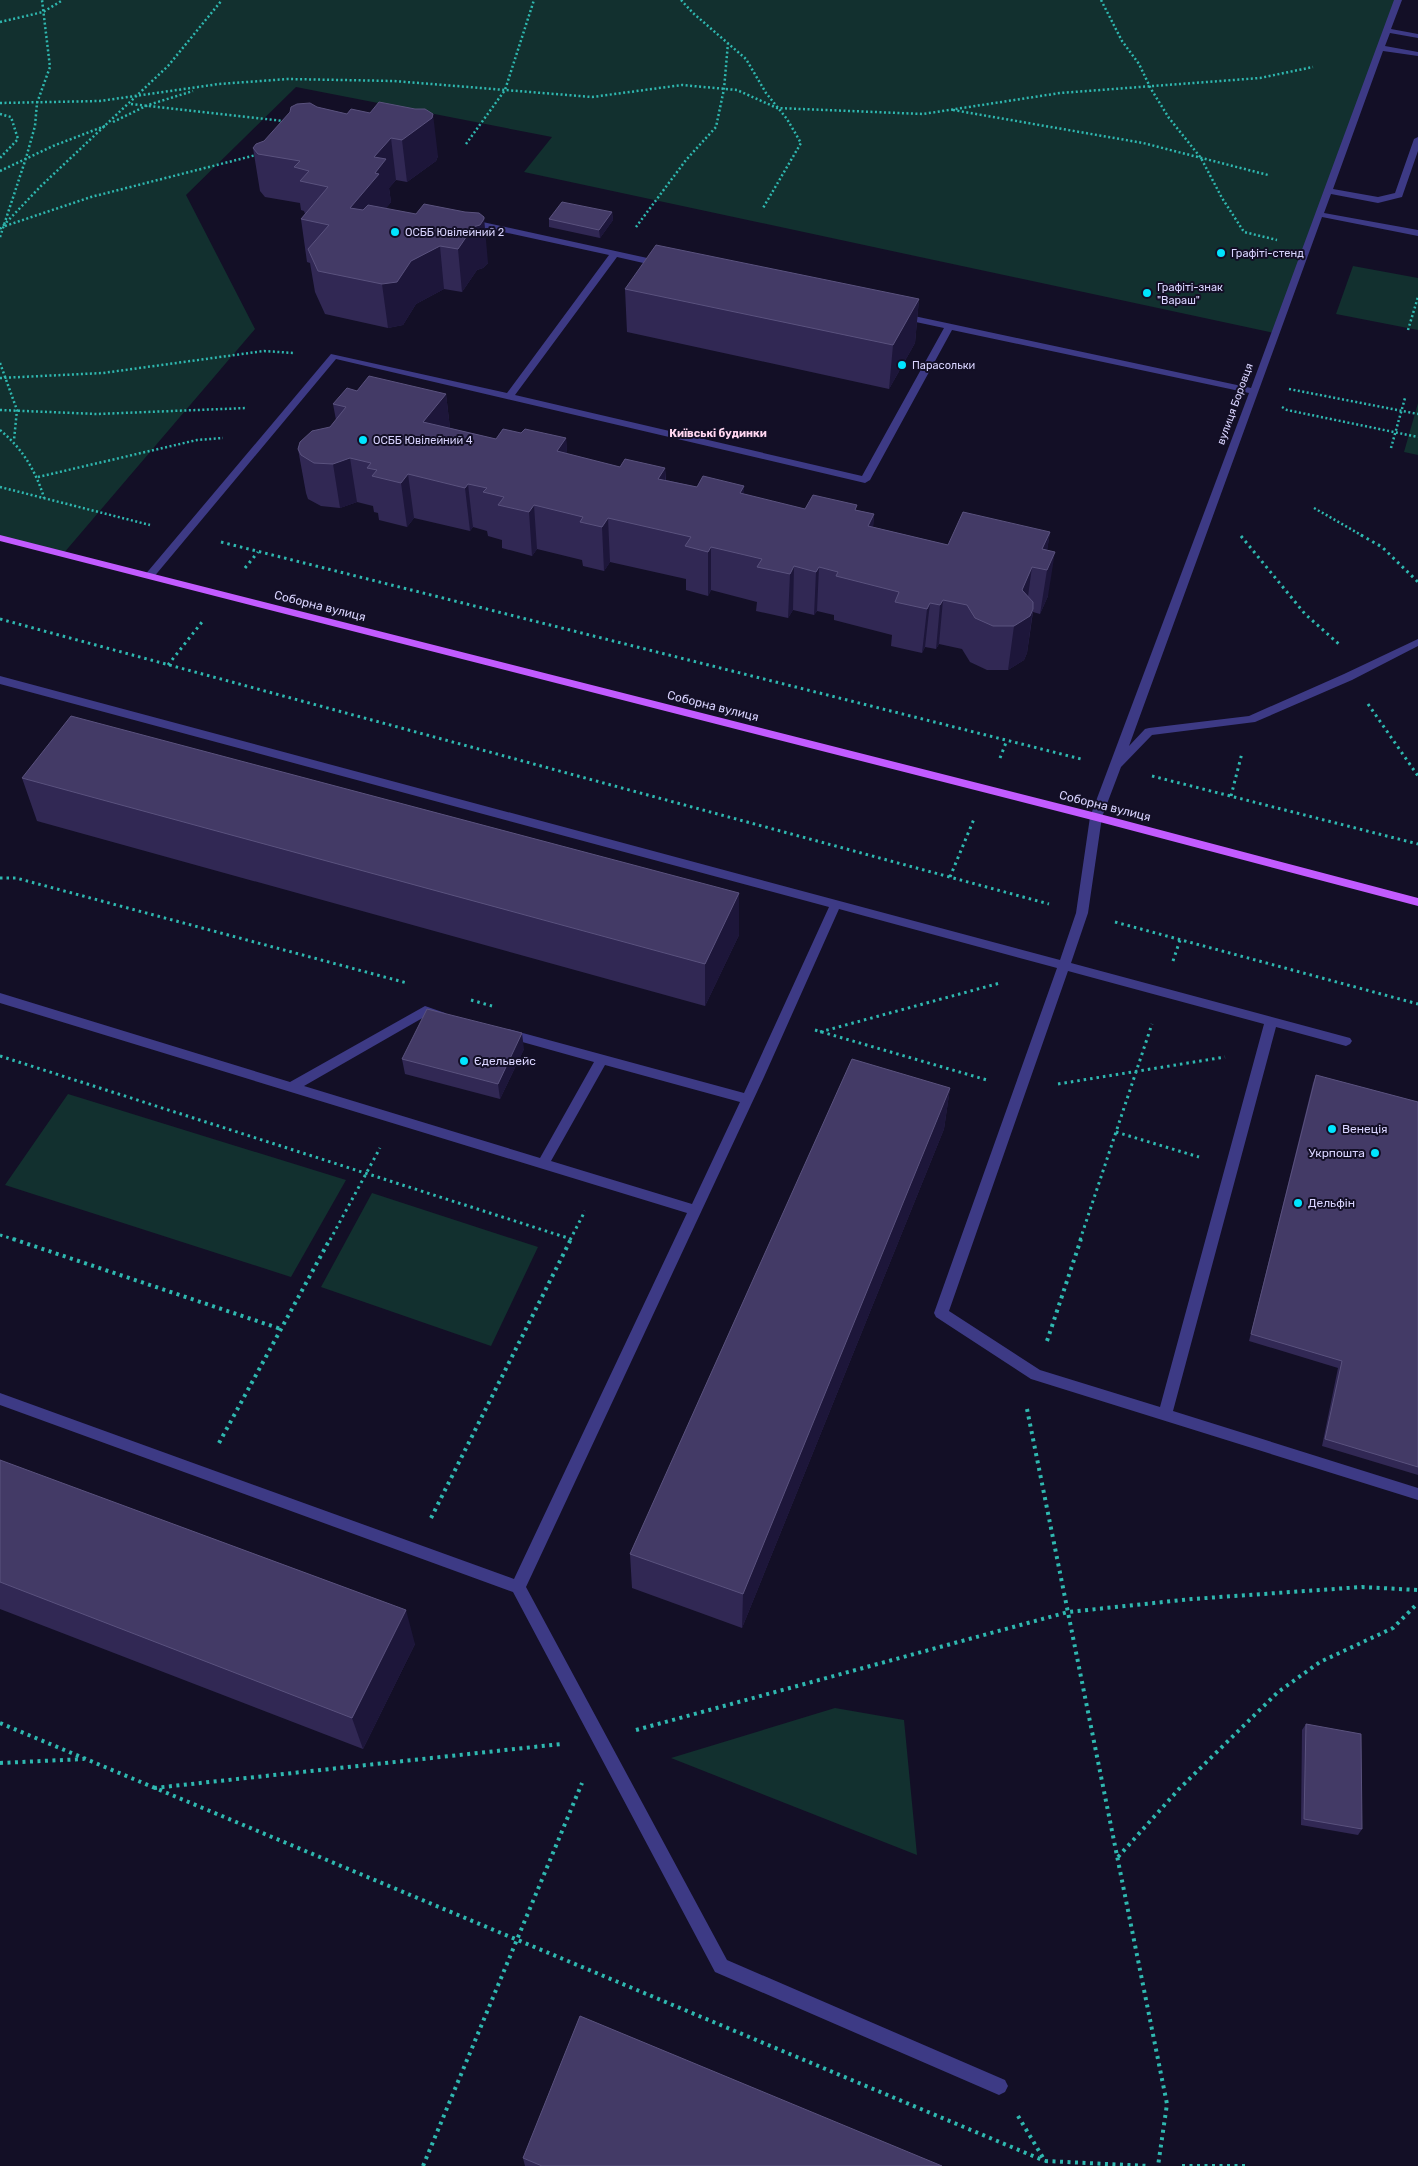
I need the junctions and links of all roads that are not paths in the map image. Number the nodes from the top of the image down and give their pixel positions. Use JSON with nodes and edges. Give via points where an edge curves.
{"nodes":[{"id":1,"x":1398,"y":0,"type":"edge"},
{"id":2,"x":1387,"y":30,"type":"junction"},
{"id":3,"x":1418,"y":36,"type":"edge"},
{"id":4,"x":1380,"y":48,"type":"junction"},
{"id":5,"x":1418,"y":54,"type":"edge"},
{"id":6,"x":1418,"y":139,"type":"edge"},
{"id":7,"x":1327,"y":191,"type":"junction"},
{"id":8,"x":1318,"y":214,"type":"junction"},
{"id":9,"x":455,"y":219,"type":"edge"},
{"id":10,"x":1418,"y":233,"type":"edge"},
{"id":11,"x":615,"y":254,"type":"junction"},
{"id":12,"x":672,"y":266,"type":"edge"},
{"id":13,"x":892,"y":314,"type":"edge"},
{"id":14,"x":950,"y":326,"type":"junction"},
{"id":15,"x":1253,"y":390,"type":"junction"},
{"id":16,"x":509,"y":397,"type":"junction"},
{"id":17,"x":0,"y":538,"type":"edge"},
{"id":18,"x":149,"y":576,"type":"junction"},
{"id":19,"x":1418,"y":642,"type":"edge"},
{"id":20,"x":0,"y":680,"type":"edge"},
{"id":21,"x":1116,"y":767,"type":"junction"},
{"id":22,"x":1096,"y":817,"type":"junction"},
{"id":23,"x":1418,"y":902,"type":"edge"},
{"id":24,"x":836,"y":904,"type":"junction"},
{"id":25,"x":1065,"y":966,"type":"junction"},
{"id":26,"x":0,"y":998,"type":"edge"},
{"id":27,"x":453,"y":1019,"type":"edge"},
{"id":28,"x":1271,"y":1021,"type":"junction"},
{"id":29,"x":500,"y":1032,"type":"edge"},
{"id":30,"x":1346,"y":1041,"type":"dead end"},
{"id":31,"x":602,"y":1060,"type":"junction"},
{"id":32,"x":291,"y":1087,"type":"junction"},
{"id":33,"x":747,"y":1099,"type":"junction"},
{"id":34,"x":543,"y":1164,"type":"junction"},
{"id":35,"x":695,"y":1210,"type":"junction"},
{"id":36,"x":0,"y":1400,"type":"edge"},
{"id":37,"x":1165,"y":1415,"type":"junction"},
{"id":38,"x":1418,"y":1494,"type":"edge"},
{"id":39,"x":518,"y":1587,"type":"junction"},
{"id":40,"x":999,"y":2086,"type":"road end"}],
"edges":[{"from":1,"to":2,"type":"street","name":"вулиця Боровця"},
{"from":2,"to":3,"type":"street"},
{"from":2,"to":4,"type":"street","name":"вулиця Боровця"},
{"from":4,"to":5,"type":"street"},
{"from":4,"to":7,"type":"street","name":"вулиця Боровця"},
{"from":6,"to":7,"type":"street","via":[[1399,195],[1378,200]]},
{"from":7,"to":8,"type":"street","name":"вулиця Боровця"},
{"from":8,"to":10,"type":"street"},
{"from":8,"to":15,"type":"street","name":"вулиця Боровця"},
{"from":9,"to":11,"type":"street"},
{"from":11,"to":12,"type":"street"},
{"from":11,"to":16,"type":"street"},
{"from":13,"to":14,"type":"street"},
{"from":14,"to":15,"type":"street"},
{"from":14,"to":16,"type":"street","via":[[865,480]]},
{"from":15,"to":21,"type":"street","name":"вулиця Боровця"},
{"from":16,"to":18,"type":"street","via":[[334,356]]},
{"from":17,"to":18,"type":"main road","name":"Соборна вулиця"},
{"from":18,"to":22,"type":"main road","name":"Соборна вулиця"},
{"from":19,"to":21,"type":"street","via":[[1251,719],[1149,732]]},
{"from":20,"to":24,"type":"street"},
{"from":21,"to":22,"type":"street","name":"вулиця Боровця"},
{"from":22,"to":23,"type":"main road","name":"Соборна вулиця"},
{"from":22,"to":25,"type":"street","name":"вулиця Боровця","via":[[1082,913]]},
{"from":24,"to":25,"type":"street"},
{"from":24,"to":33,"type":"street"},
{"from":25,"to":28,"type":"street"},
{"from":25,"to":37,"type":"street","name":"вулиця Боровця","via":[[941,1314],[1036,1375]]},
{"from":26,"to":32,"type":"street"},
{"from":27,"to":32,"type":"street","via":[[425,1012]]},
{"from":28,"to":30,"type":"street"},
{"from":28,"to":37,"type":"street"},
{"from":29,"to":31,"type":"street"},
{"from":31,"to":33,"type":"street"},
{"from":31,"to":34,"type":"street"},
{"from":32,"to":34,"type":"street"},
{"from":33,"to":35,"type":"street"},
{"from":34,"to":35,"type":"street"},
{"from":35,"to":39,"type":"street"},
{"from":36,"to":39,"type":"street"},
{"from":37,"to":38,"type":"street"},
{"from":39,"to":40,"type":"street","via":[[721,1966]]}]}
